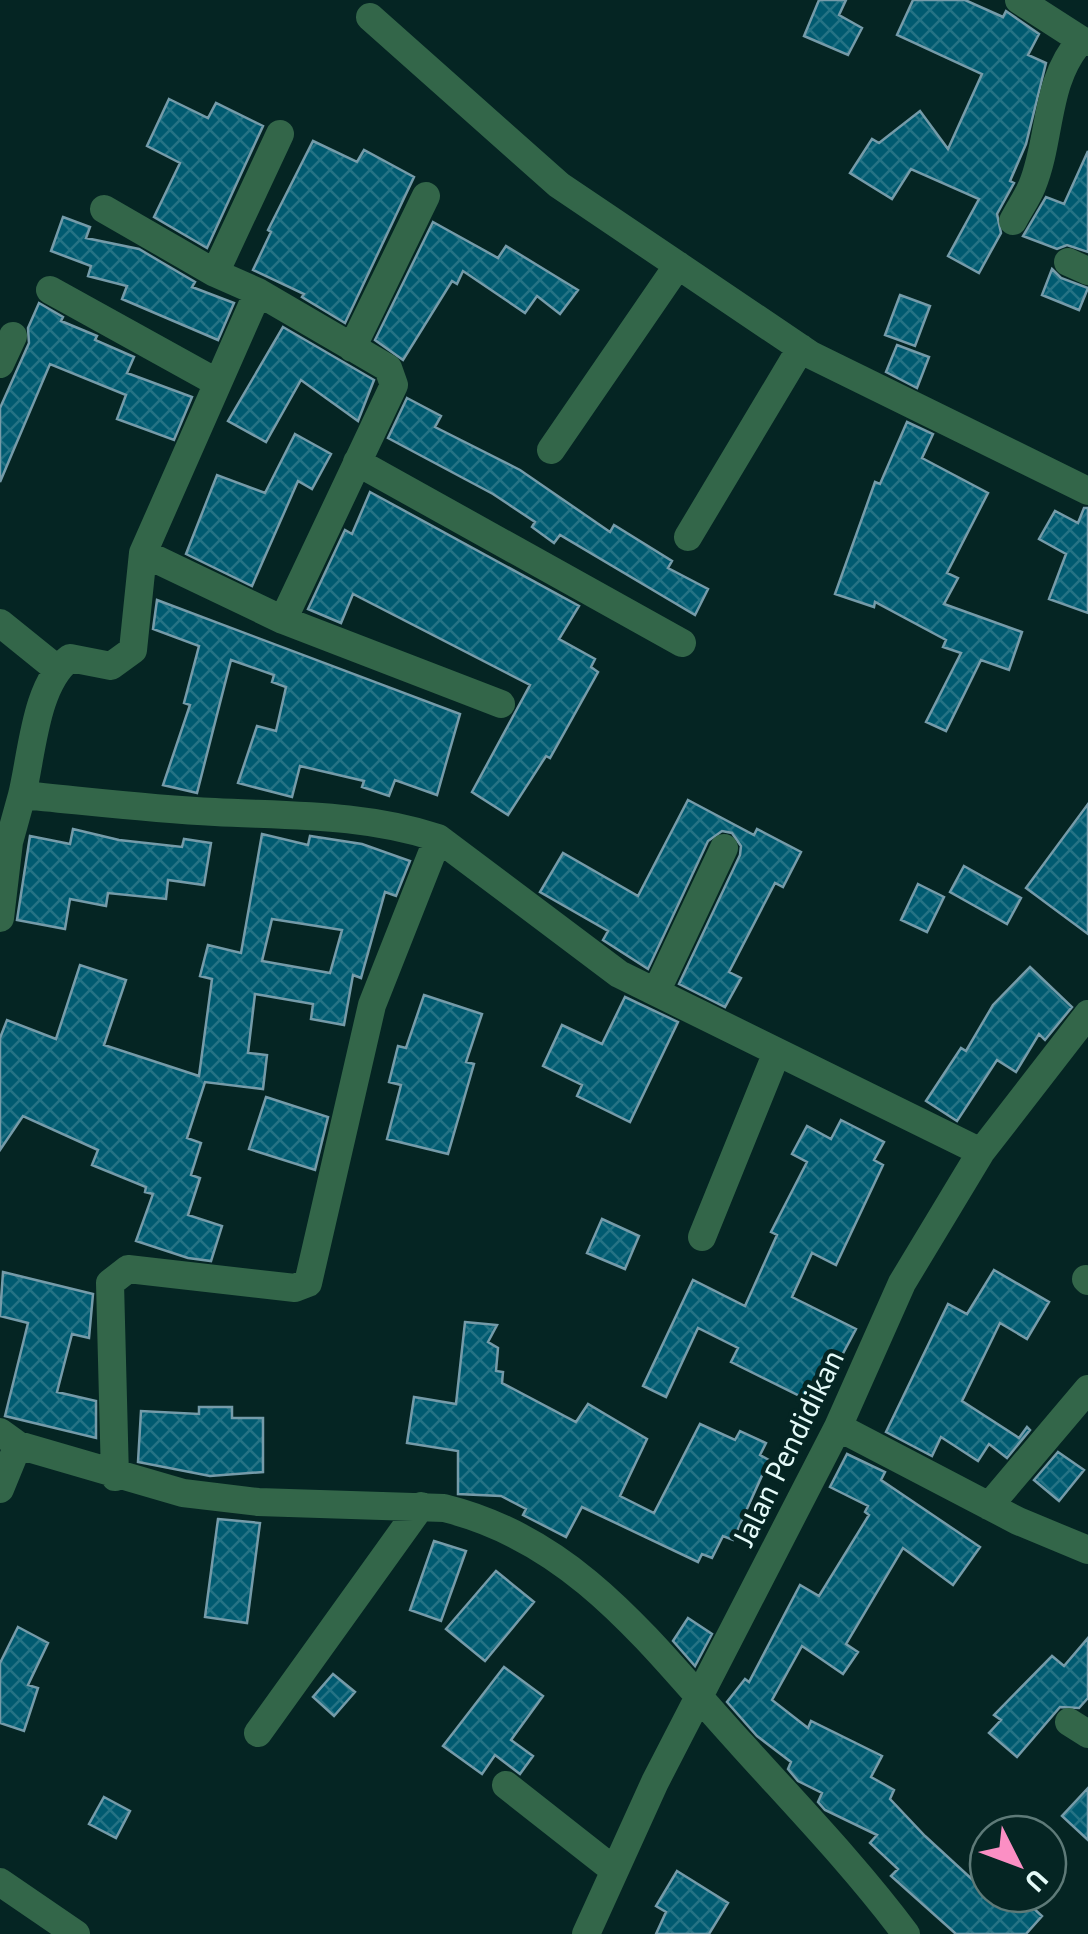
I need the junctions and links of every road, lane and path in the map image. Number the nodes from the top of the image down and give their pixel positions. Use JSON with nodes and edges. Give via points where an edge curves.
{"nodes":[{"id":1,"x":1019,"y":0,"type":"edge"},
{"id":2,"x":370,"y":18,"type":"dead end"},
{"id":3,"x":1084,"y":41,"type":"edge"},
{"id":4,"x":280,"y":134,"type":"dead end"},
{"id":5,"x":426,"y":196,"type":"dead end"},
{"id":6,"x":104,"y":209,"type":"dead end"},
{"id":7,"x":1013,"y":220,"type":"dead end"},
{"id":8,"x":678,"y":266,"type":"junction"},
{"id":9,"x":215,"y":274,"type":"junction"},
{"id":10,"x":50,"y":290,"type":"dead end"},
{"id":11,"x":258,"y":292,"type":"junction"},
{"id":12,"x":13,"y":336,"type":"dead end"},
{"id":13,"x":352,"y":348,"type":"junction"},
{"id":14,"x":800,"y":348,"type":"junction"},
{"id":15,"x":0,"y":364,"type":"edge"},
{"id":16,"x":218,"y":382,"type":"junction"},
{"id":17,"x":551,"y":450,"type":"dead end"},
{"id":18,"x":357,"y":462,"type":"junction"},
{"id":19,"x":1088,"y":491,"type":"edge"},
{"id":20,"x":688,"y":537,"type":"dead end"},
{"id":21,"x":142,"y":553,"type":"junction"},
{"id":22,"x":283,"y":620,"type":"junction"},
{"id":23,"x":0,"y":622,"type":"edge"},
{"id":24,"x":682,"y":643,"type":"dead end"},
{"id":25,"x":57,"y":669,"type":"junction"},
{"id":26,"x":501,"y":704,"type":"dead end"},
{"id":27,"x":22,"y":795,"type":"junction"},
{"id":28,"x":438,"y":838,"type":"junction"},
{"id":29,"x":724,"y":848,"type":"dead end"},
{"id":30,"x":0,"y":918,"type":"edge"},
{"id":31,"x":657,"y":990,"type":"junction"},
{"id":32,"x":1088,"y":1014,"type":"edge"},
{"id":33,"x":777,"y":1052,"type":"junction"},
{"id":34,"x":981,"y":1152,"type":"junction"},
{"id":35,"x":702,"y":1237,"type":"dead end"},
{"id":36,"x":1088,"y":1389,"type":"edge"},
{"id":37,"x":838,"y":1427,"type":"junction"},
{"id":38,"x":9,"y":1439,"type":"edge"},
{"id":39,"x":115,"y":1477,"type":"junction"},
{"id":40,"x":0,"y":1489,"type":"edge"},
{"id":41,"x":421,"y":1506,"type":"junction"},
{"id":42,"x":989,"y":1506,"type":"junction"},
{"id":43,"x":1088,"y":1550,"type":"edge"},
{"id":44,"x":700,"y":1699,"type":"junction"},
{"id":45,"x":258,"y":1733,"type":"dead end"},
{"id":46,"x":506,"y":1786,"type":"dead end"},
{"id":47,"x":614,"y":1870,"type":"junction"},
{"id":48,"x":0,"y":1882,"type":"edge"},
{"id":49,"x":76,"y":1934,"type":"edge"},
{"id":50,"x":586,"y":1934,"type":"edge"},
{"id":51,"x":906,"y":1934,"type":"edge"}],
"edges":[{"from":1,"to":3,"type":"street"},
{"from":2,"to":8,"type":"street","via":[[559,184]]},
{"from":3,"to":7,"type":"street","via":[[1065,58],[1032,184]]},
{"from":4,"to":9,"type":"street"},
{"from":5,"to":13,"type":"street"},
{"from":6,"to":9,"type":"street"},
{"from":8,"to":14,"type":"street"},
{"from":8,"to":17,"type":"street"},
{"from":9,"to":11,"type":"street"},
{"from":10,"to":16,"type":"street"},
{"from":11,"to":13,"type":"street"},
{"from":11,"to":16,"type":"street"},
{"from":12,"to":15,"type":"street"},
{"from":13,"to":18,"type":"street","via":[[394,376]]},
{"from":14,"to":19,"type":"street"},
{"from":14,"to":20,"type":"street"},
{"from":16,"to":21,"type":"street"},
{"from":18,"to":22,"type":"street"},
{"from":18,"to":24,"type":"street"},
{"from":21,"to":22,"type":"street"},
{"from":21,"to":25,"type":"street","via":[[133,650],[110,666],[74,658]]},
{"from":22,"to":26,"type":"street"},
{"from":23,"to":25,"type":"street"},
{"from":25,"to":27,"type":"street"},
{"from":27,"to":28,"type":"street","via":[[357,819]]},
{"from":27,"to":30,"type":"street"},
{"from":28,"to":31,"type":"street","via":[[618,974]]},
{"from":28,"to":39,"type":"street","via":[[372,1005],[308,1283],[296,1288],[128,1269],[110,1283]]},
{"from":29,"to":31,"type":"street"},
{"from":31,"to":33,"type":"street"},
{"from":32,"to":34,"type":"street","name":"Jalan Pendidikan"},
{"from":33,"to":34,"type":"street"},
{"from":33,"to":35,"type":"street"},
{"from":34,"to":37,"type":"street","name":"Jalan Pendidikan","via":[[902,1283]]},
{"from":36,"to":42,"type":"street"},
{"from":37,"to":42,"type":"street"},
{"from":37,"to":44,"type":"street","name":"Jalan Pendidikan"},
{"from":38,"to":39,"type":"street"},
{"from":38,"to":40,"type":"street"},
{"from":39,"to":41,"type":"street","via":[[258,1502]]},
{"from":41,"to":44,"type":"street","via":[[473,1515],[583,1576],[610,1597]]},
{"from":41,"to":45,"type":"street"},
{"from":42,"to":43,"type":"street"},
{"from":44,"to":47,"type":"street","name":"Jalan Pendidikan"},
{"from":44,"to":51,"type":"street","via":[[861,1875]]},
{"from":46,"to":47,"type":"street"},
{"from":47,"to":50,"type":"street","name":"Jalan Pendidikan"},
{"from":48,"to":49,"type":"street"}]}
